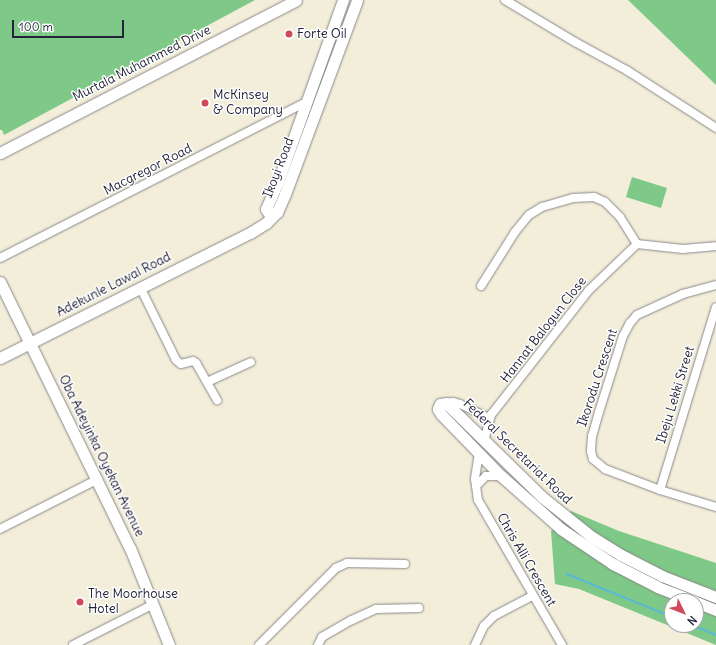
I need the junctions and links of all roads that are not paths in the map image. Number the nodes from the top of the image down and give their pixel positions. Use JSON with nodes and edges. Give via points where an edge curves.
{"nodes":[{"id":1,"x":296,"y":0,"type":"edge"},
{"id":2,"x":344,"y":0,"type":"edge"},
{"id":3,"x":356,"y":0,"type":"edge"},
{"id":4,"x":505,"y":0,"type":"edge"},
{"id":5,"x":306,"y":102,"type":"junction"},
{"id":6,"x":716,"y":128,"type":"edge"},
{"id":7,"x":0,"y":153,"type":"edge"},
{"id":8,"x":266,"y":209,"type":"junction"},
{"id":9,"x":277,"y":212,"type":"junction"},
{"id":10,"x":240,"y":237,"type":"junction"},
{"id":11,"x":637,"y":244,"type":"junction"},
{"id":12,"x":716,"y":246,"type":"edge"},
{"id":13,"x":0,"y":258,"type":"edge"},
{"id":14,"x":0,"y":282,"type":"edge"},
{"id":15,"x":716,"y":285,"type":"edge"},
{"id":16,"x":480,"y":286,"type":"dead end"},
{"id":17,"x":140,"y":287,"type":"junction"},
{"id":18,"x":716,"y":307,"type":"edge"},
{"id":19,"x":31,"y":342,"type":"junction"},
{"id":20,"x":0,"y":358,"type":"edge"},
{"id":21,"x":251,"y":362,"type":"dead end"},
{"id":22,"x":207,"y":382,"type":"junction"},
{"id":23,"x":217,"y":400,"type":"dead end"},
{"id":24,"x":446,"y":403,"type":"junction"},
{"id":25,"x":489,"y":418,"type":"junction"},
{"id":26,"x":484,"y":441,"type":"junction"},
{"id":27,"x":479,"y":453,"type":"junction"},
{"id":28,"x":502,"y":476,"type":"junction"},
{"id":29,"x":98,"y":479,"type":"junction"},
{"id":30,"x":476,"y":486,"type":"junction"},
{"id":31,"x":660,"y":490,"type":"junction"},
{"id":32,"x":716,"y":507,"type":"edge"},
{"id":33,"x":0,"y":529,"type":"edge"},
{"id":34,"x":405,"y":564,"type":"dead end"},
{"id":35,"x":674,"y":593,"type":"edge"},
{"id":36,"x":532,"y":596,"type":"junction"},
{"id":37,"x":716,"y":597,"type":"edge"},
{"id":38,"x":152,"y":605,"type":"junction"},
{"id":39,"x":704,"y":605,"type":"edge"},
{"id":40,"x":418,"y":608,"type":"dead end"},
{"id":41,"x":716,"y":610,"type":"edge"},
{"id":42,"x":74,"y":645,"type":"edge"},
{"id":43,"x":169,"y":645,"type":"edge"},
{"id":44,"x":259,"y":645,"type":"edge"},
{"id":45,"x":318,"y":645,"type":"edge"},
{"id":46,"x":475,"y":645,"type":"edge"},
{"id":47,"x":562,"y":645,"type":"edge"}],
"edges":[{"from":1,"to":7,"type":"main road","name":"Murtala Muhammed Drive"},
{"from":2,"to":5,"type":"main road","name":"Ikoyi Road"},
{"from":3,"to":9,"type":"main road","name":"Ikoyi Road"},
{"from":4,"to":6,"type":"street","via":[[628,71]]},
{"from":5,"to":8,"type":"main road","name":"Ikoyi Road"},
{"from":5,"to":13,"type":"street","name":"Macgregor Road"},
{"from":8,"to":9,"type":"main road","name":"Ikoyi Road","via":[[270,215]]},
{"from":8,"to":10,"type":"main road"},
{"from":9,"to":10,"type":"main road","name":"Adekunle Lawal Road","via":[[258,228]]},
{"from":10,"to":17,"type":"main road","name":"Adekunle Lawal Road"},
{"from":11,"to":12,"type":"street","via":[[683,249]]},
{"from":11,"to":16,"type":"street","via":[[620,217],[605,202],[594,197],[572,198],[542,207],[529,215]]},
{"from":11,"to":25,"type":"street","name":"Hannat Balogun Close","via":[[589,290]]},
{"from":14,"to":19,"type":"main road","name":"Oba Adeyinka Oyekan Avenue"},
{"from":15,"to":31,"type":"street","name":"Ikorodu Crescent","via":[[683,294],[637,314],[623,336],[592,436],[591,452],[605,469]]},
{"from":17,"to":19,"type":"main road","name":"Adekunle Lawal Road"},
{"from":17,"to":22,"type":"street","via":[[176,360],[181,364],[193,361],[196,363]]},
{"from":18,"to":31,"type":"street","name":"Ibeju Lekki Street"},
{"from":19,"to":20,"type":"main road","name":"Adekunle Lawal Road"},
{"from":19,"to":29,"type":"main road","name":"Oba Adeyinka Oyekan Avenue"},
{"from":21,"to":22,"type":"street"},
{"from":22,"to":23,"type":"street"},
{"from":24,"to":25,"type":"street","via":[[460,404]]},
{"from":24,"to":26,"type":"main road","name":"Federal Secretariat Road"},
{"from":24,"to":27,"type":"main road","name":"Federal Secretariat Road","via":[[440,404],[440,414]]},
{"from":25,"to":26,"type":"street","name":"Hannat Balogun Close"},
{"from":26,"to":37,"type":"main road","name":"Federal Secretariat Road","via":[[542,497],[592,538],[662,576]]},
{"from":27,"to":28,"type":"main road","name":"Federal Secretariat Road"},
{"from":27,"to":30,"type":"street","name":"Chris Alli Crescent","via":[[475,474]]},
{"from":28,"to":30,"type":"street","via":[[486,476]]},
{"from":28,"to":35,"type":"main road","name":"Federal Secretariat Road","via":[[561,529],[586,547],[645,581]]},
{"from":29,"to":33,"type":"street"},
{"from":29,"to":38,"type":"main road","name":"Oba Adeyinka Oyekan Avenue","via":[[130,548]]},
{"from":30,"to":36,"type":"street","name":"Chris Alli Crescent","via":[[478,500]]},
{"from":31,"to":32,"type":"street"},
{"from":34,"to":44,"type":"street","via":[[347,563],[336,568]]},
{"from":36,"to":46,"type":"street","via":[[494,616],[484,626]]},
{"from":36,"to":47,"type":"street","name":"Chris Alli Crescent"},
{"from":38,"to":42,"type":"street"},
{"from":38,"to":43,"type":"main road","name":"Oba Adeyinka Oyekan Avenue"},
{"from":39,"to":41,"type":"main road","name":"Federal Secretariat Road"},
{"from":40,"to":45,"type":"street","via":[[376,609],[328,634]]}]}
